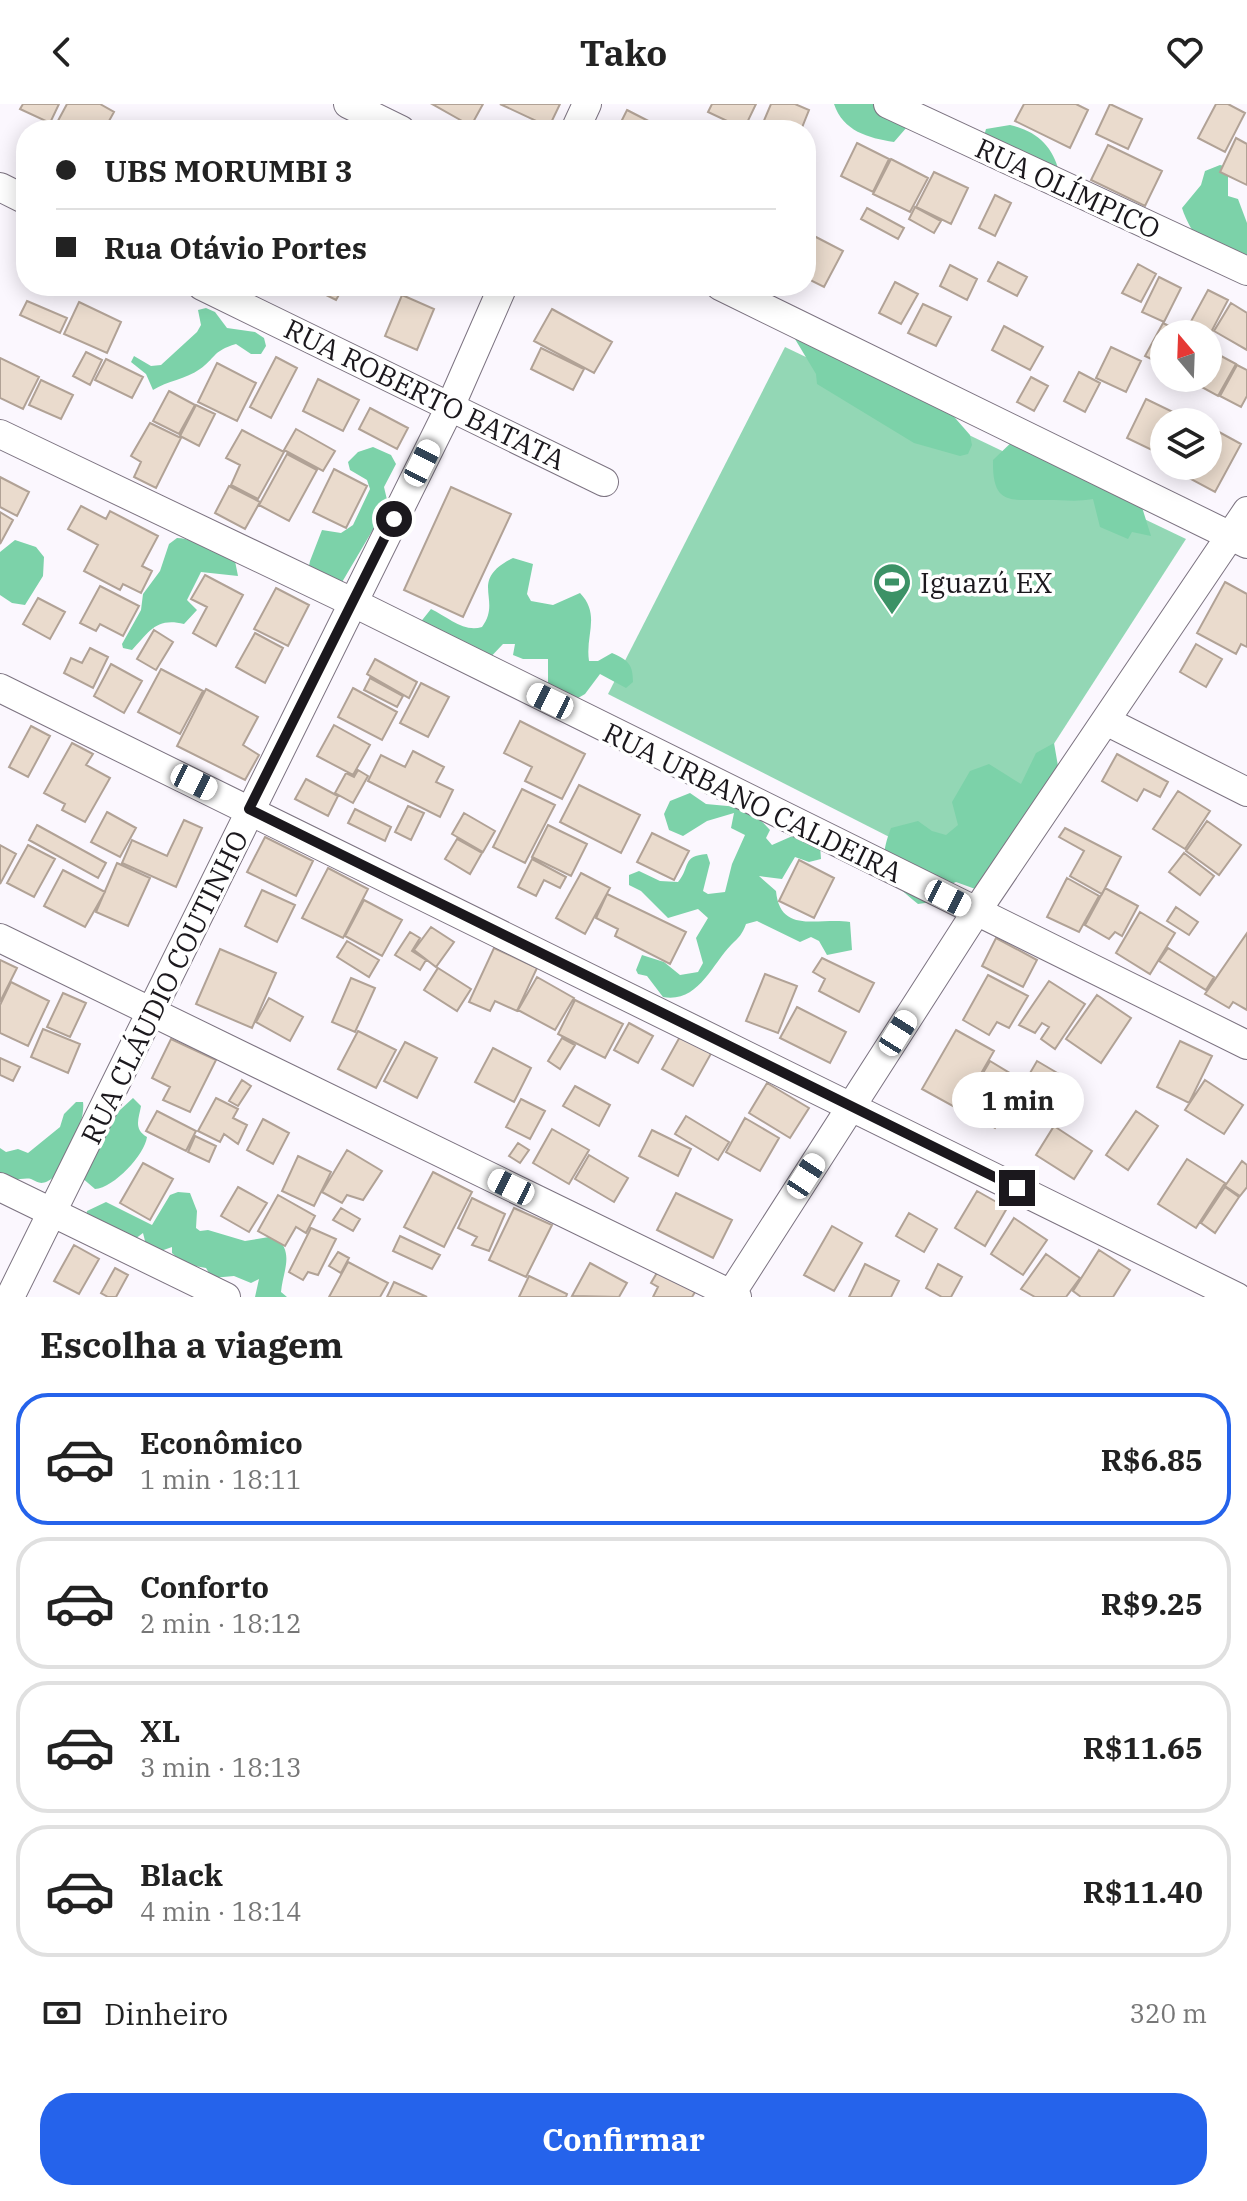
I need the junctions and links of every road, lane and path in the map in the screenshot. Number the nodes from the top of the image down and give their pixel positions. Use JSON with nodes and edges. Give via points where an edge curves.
{"nodes":[{"id":1,"x":348,"y":104,"type":"edge"},
{"id":2,"x":888,"y":104,"type":"edge"},
{"id":3,"x":381,"y":120,"type":"edge"},
{"id":4,"x":1247,"y":271,"type":"edge"},
{"id":5,"x":222,"y":296,"type":"edge"},
{"id":6,"x":499,"y":296,"type":"edge"},
{"id":7,"x":740,"y":296,"type":"edge"},
{"id":8,"x":450,"y":407,"type":"junction"},
{"id":9,"x":0,"y":434,"type":"edge"},
{"id":10,"x":604,"y":482,"type":"dead end"},
{"id":11,"x":1247,"y":511,"type":"edge"},
{"id":12,"x":1238,"y":540,"type":"edge"},
{"id":13,"x":352,"y":602,"type":"junction"},
{"id":14,"x":0,"y":688,"type":"edge"},
{"id":15,"x":1108,"y":722,"type":"junction"},
{"id":16,"x":1247,"y":792,"type":"edge"},
{"id":17,"x":249,"y":809,"type":"junction"},
{"id":18,"x":976,"y":912,"type":"junction"},
{"id":19,"x":0,"y":938,"type":"edge"},
{"id":20,"x":153,"y":1012,"type":"junction"},
{"id":21,"x":1247,"y":1045,"type":"edge"},
{"id":22,"x":852,"y":1106,"type":"junction"},
{"id":23,"x":0,"y":1187,"type":"edge"},
{"id":24,"x":54,"y":1213,"type":"junction"},
{"id":25,"x":732,"y":1296,"type":"edge"},
{"id":26,"x":10,"y":1297,"type":"edge"},
{"id":27,"x":226,"y":1297,"type":"edge"},
{"id":28,"x":1237,"y":1297,"type":"edge"}],
"edges":[{"from":1,"to":3,"type":"street"},
{"from":2,"to":4,"type":"street","name":"RUA OLÍMPICO"},
{"from":5,"to":8,"type":"street","name":"RUA ROBERTO BATATA"},
{"from":6,"to":8,"type":"street","name":"RUA CLÁUDIO COUTINHO"},
{"from":7,"to":12,"type":"street"},
{"from":8,"to":10,"type":"street","name":"RUA ROBERTO BATATA"},
{"from":8,"to":13,"type":"street","name":"RUA CLÁUDIO COUTINHO"},
{"from":9,"to":13,"type":"street","name":"RUA URBANO CALDEIRA"},
{"from":11,"to":12,"type":"street"},
{"from":12,"to":15,"type":"street"},
{"from":13,"to":17,"type":"street","name":"RUA CLÁUDIO COUTINHO"},
{"from":13,"to":18,"type":"street","name":"RUA URBANO CALDEIRA"},
{"from":14,"to":17,"type":"street"},
{"from":15,"to":16,"type":"street"},
{"from":15,"to":18,"type":"street"},
{"from":17,"to":20,"type":"street","name":"RUA CLÁUDIO COUTINHO"},
{"from":17,"to":22,"type":"street"},
{"from":18,"to":21,"type":"street","name":"RUA URBANO CALDEIRA"},
{"from":18,"to":22,"type":"street"},
{"from":19,"to":20,"type":"street"},
{"from":20,"to":24,"type":"street","name":"RUA CLÁUDIO COUTINHO"},
{"from":20,"to":25,"type":"street"},
{"from":22,"to":25,"type":"street"},
{"from":22,"to":28,"type":"street"},
{"from":23,"to":24,"type":"street"},
{"from":24,"to":26,"type":"street","name":"RUA CLÁUDIO COUTINHO"},
{"from":24,"to":27,"type":"street"}]}
